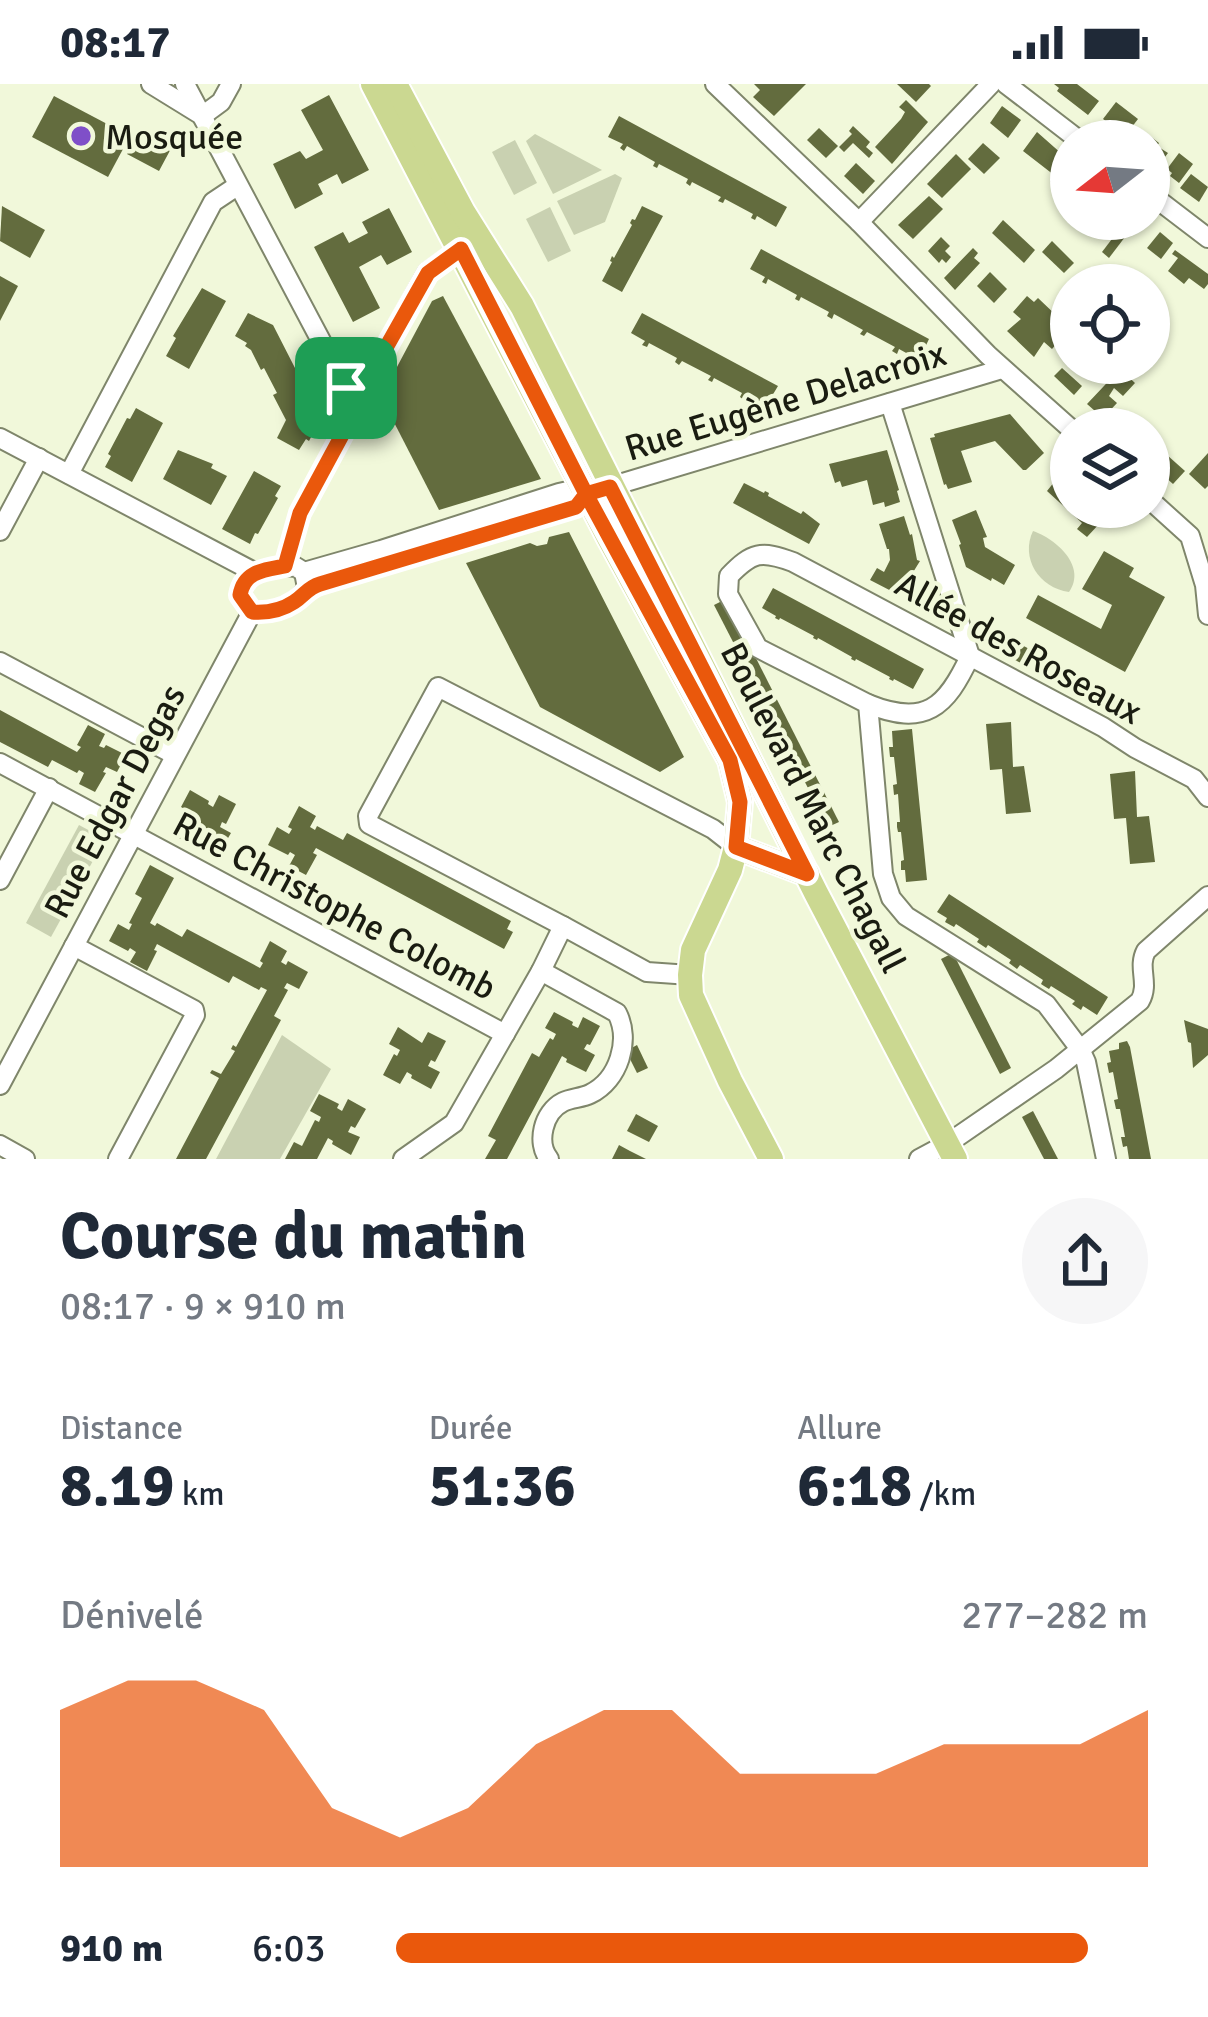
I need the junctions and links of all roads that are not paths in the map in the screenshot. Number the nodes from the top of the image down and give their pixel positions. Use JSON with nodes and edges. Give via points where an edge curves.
{"nodes":[{"id":1,"x":151,"y":84,"type":"edge"},
{"id":2,"x":185,"y":84,"type":"edge"},
{"id":3,"x":231,"y":84,"type":"edge"},
{"id":4,"x":373,"y":84,"type":"edge"},
{"id":5,"x":395,"y":84,"type":"edge"},
{"id":6,"x":715,"y":84,"type":"edge"},
{"id":7,"x":991,"y":84,"type":"edge"},
{"id":8,"x":1006,"y":84,"type":"edge"},
{"id":9,"x":202,"y":116,"type":"junction"},
{"id":10,"x":1053,"y":120,"type":"edge"},
{"id":11,"x":237,"y":186,"type":"junction"},
{"id":12,"x":1170,"y":209,"type":"edge"},
{"id":13,"x":860,"y":222,"type":"junction"},
{"id":14,"x":1208,"y":238,"type":"edge"},
{"id":15,"x":461,"y":249,"type":"junction"},
{"id":16,"x":1002,"y":369,"type":"junction"},
{"id":17,"x":352,"y":394,"type":"junction"},
{"id":18,"x":890,"y":404,"type":"junction"},
{"id":19,"x":1050,"y":411,"type":"edge"},
{"id":20,"x":0,"y":438,"type":"edge"},
{"id":21,"x":39,"y":458,"type":"junction"},
{"id":22,"x":69,"y":474,"type":"junction"},
{"id":23,"x":598,"y":490,"type":"junction"},
{"id":24,"x":1170,"y":518,"type":"edge"},
{"id":25,"x":1208,"y":522,"type":"edge"},
{"id":26,"x":0,"y":531,"type":"edge"},
{"id":27,"x":1190,"y":536,"type":"junction"},
{"id":28,"x":254,"y":572,"type":"junction"},
{"id":29,"x":298,"y":575,"type":"junction"},
{"id":30,"x":252,"y":612,"type":"junction"},
{"id":31,"x":1208,"y":615,"type":"edge"},
{"id":32,"x":970,"y":656,"type":"junction"},
{"id":33,"x":0,"y":662,"type":"edge"},
{"id":34,"x":868,"y":704,"type":"junction"},
{"id":35,"x":176,"y":755,"type":"junction"},
{"id":36,"x":0,"y":763,"type":"edge"},
{"id":37,"x":49,"y":788,"type":"junction"},
{"id":38,"x":1208,"y":797,"type":"edge"},
{"id":39,"x":134,"y":833,"type":"junction"},
{"id":40,"x":736,"y":847,"type":"junction"},
{"id":41,"x":807,"y":874,"type":"junction"},
{"id":42,"x":0,"y":880,"type":"edge"},
{"id":43,"x":1208,"y":896,"type":"edge"},
{"id":44,"x":563,"y":926,"type":"junction"},
{"id":45,"x":74,"y":946,"type":"junction"},
{"id":46,"x":541,"y":971,"type":"junction"},
{"id":47,"x":690,"y":975,"type":"junction"},
{"id":48,"x":505,"y":1034,"type":"junction"},
{"id":49,"x":1080,"y":1048,"type":"junction"},
{"id":50,"x":0,"y":1085,"type":"edge"},
{"id":51,"x":0,"y":1145,"type":"edge"},
{"id":52,"x":951,"y":1151,"type":"edge"},
{"id":53,"x":406,"y":1158,"type":"edge"},
{"id":54,"x":25,"y":1159,"type":"edge"},
{"id":55,"x":118,"y":1159,"type":"edge"},
{"id":56,"x":549,"y":1159,"type":"edge"},
{"id":57,"x":771,"y":1159,"type":"edge"},
{"id":58,"x":919,"y":1159,"type":"edge"},
{"id":59,"x":1106,"y":1159,"type":"edge"}],
"edges":[{"from":1,"to":9,"type":"street"},
{"from":2,"to":9,"type":"street"},
{"from":3,"to":9,"type":"street"},
{"from":4,"to":15,"type":"main road"},
{"from":5,"to":23,"type":"main road","via":[[522,306]]},
{"from":6,"to":13,"type":"street"},
{"from":7,"to":13,"type":"street"},
{"from":8,"to":10,"type":"street"},
{"from":9,"to":11,"type":"street"},
{"from":11,"to":17,"type":"street"},
{"from":11,"to":22,"type":"street","via":[[213,202]]},
{"from":12,"to":14,"type":"street"},
{"from":13,"to":16,"type":"street"},
{"from":15,"to":17,"type":"street","via":[[428,273]]},
{"from":15,"to":23,"type":"main road"},
{"from":16,"to":18,"type":"street","name":"Rue Eugène Delacroix"},
{"from":16,"to":19,"type":"street"},
{"from":17,"to":29,"type":"street","via":[[348,424],[300,513]]},
{"from":18,"to":23,"type":"street","name":"Rue Eugène Delacroix"},
{"from":18,"to":32,"type":"street"},
{"from":20,"to":21,"type":"street"},
{"from":21,"to":22,"type":"street"},
{"from":21,"to":26,"type":"street"},
{"from":22,"to":28,"type":"street"},
{"from":23,"to":29,"type":"street","name":"Rue Eugène Delacroix","via":[[560,493]]},
{"from":23,"to":40,"type":"main road","via":[[730,760],[740,802]]},
{"from":23,"to":41,"type":"main road","name":"Boulevard Marc Chagall"},
{"from":24,"to":27,"type":"street"},
{"from":25,"to":27,"type":"street"},
{"from":27,"to":31,"type":"street"},
{"from":28,"to":29,"type":"street"},
{"from":28,"to":30,"type":"street","via":[[240,595]]},
{"from":29,"to":30,"type":"street","via":[[298,601]]},
{"from":30,"to":35,"type":"street","name":"Rue Edgar Degas"},
{"from":32,"to":34,"type":"street","via":[[946,699],[925,712],[893,715]]},
{"from":32,"to":34,"type":"street","name":"Allée des Roseaux","via":[[793,562],[770,553],[742,562],[729,576],[728,594],[758,648]]},
{"from":32,"to":38,"type":"street","name":"Allée des Roseaux","via":[[1194,779]]},
{"from":33,"to":35,"type":"street"},
{"from":34,"to":49,"type":"street","via":[[891,898],[906,916],[1046,1004]]},
{"from":35,"to":39,"type":"street","name":"Rue Edgar Degas"},
{"from":36,"to":37,"type":"street","name":"Rue Christophe Colomb"},
{"from":37,"to":39,"type":"street","name":"Rue Christophe Colomb"},
{"from":37,"to":42,"type":"street"},
{"from":39,"to":45,"type":"street","name":"Rue Edgar Degas"},
{"from":39,"to":48,"type":"street","name":"Rue Christophe Colomb"},
{"from":40,"to":41,"type":"main road"},
{"from":40,"to":44,"type":"street","via":[[438,687],[369,824]]},
{"from":40,"to":47,"type":"main road"},
{"from":41,"to":52,"type":"main road","name":"Boulevard Marc Chagall"},
{"from":43,"to":49,"type":"street","via":[[1146,951],[1141,1001]]},
{"from":44,"to":46,"type":"street"},
{"from":44,"to":47,"type":"street","via":[[647,972]]},
{"from":45,"to":50,"type":"street","name":"Rue Edgar Degas"},
{"from":45,"to":55,"type":"street","via":[[194,1010]]},
{"from":46,"to":48,"type":"street"},
{"from":46,"to":56,"type":"street","via":[[617,1012],[625,1036],[618,1065],[597,1090],[551,1112],[541,1146]]},
{"from":47,"to":57,"type":"main road","via":[[697,1013]]},
{"from":48,"to":53,"type":"street","via":[[454,1123]]},
{"from":49,"to":52,"type":"street"},
{"from":49,"to":59,"type":"street"},
{"from":51,"to":54,"type":"street"},
{"from":52,"to":58,"type":"street"}]}
